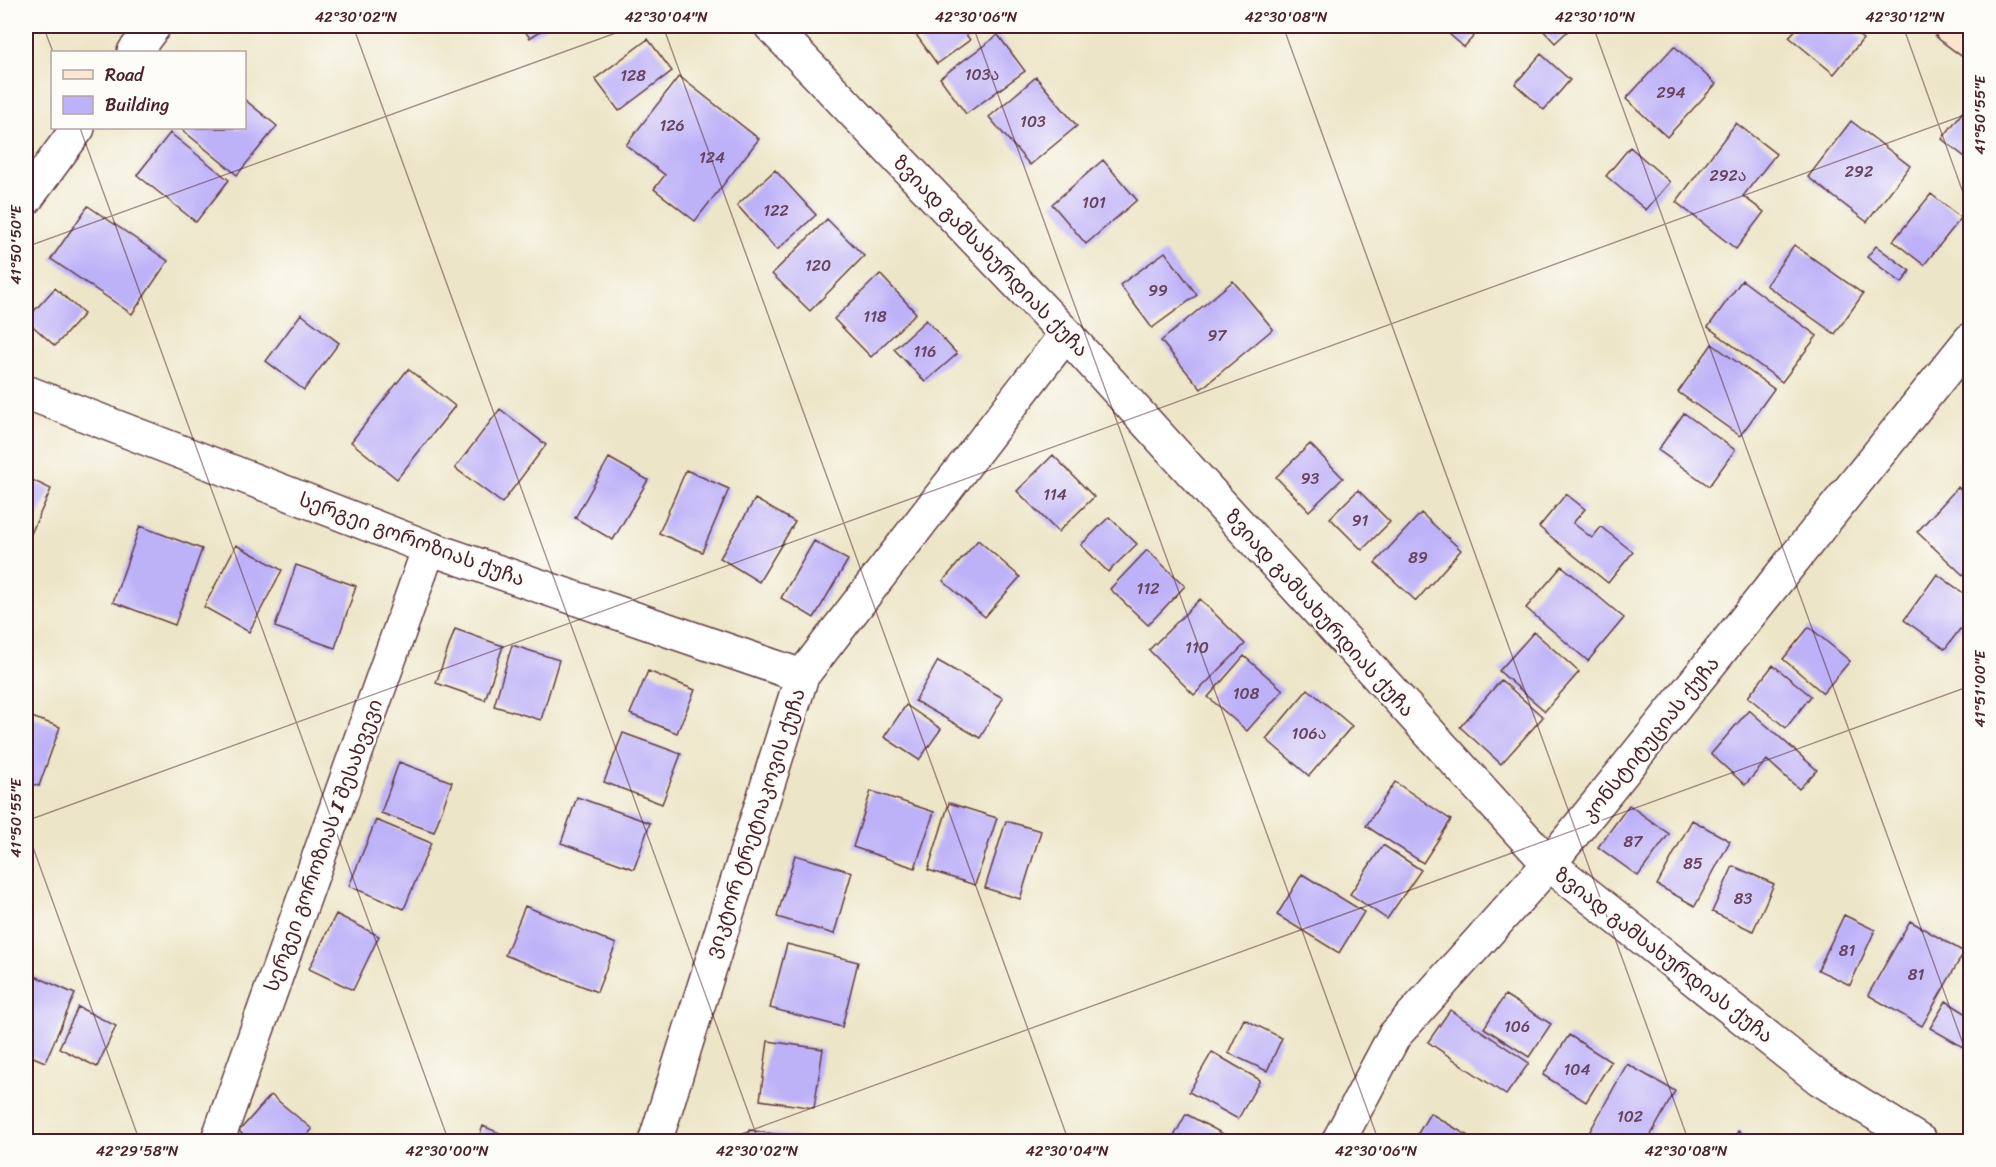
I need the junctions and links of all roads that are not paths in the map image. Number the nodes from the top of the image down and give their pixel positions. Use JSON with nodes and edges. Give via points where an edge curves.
{"nodes":[{"id":1,"x":154,"y":26,"type":"edge"},
{"id":2,"x":771,"y":26,"type":"edge"},
{"id":3,"x":1950,"y":26,"type":"edge"},
{"id":4,"x":1971,"y":41,"type":"edge"},
{"id":5,"x":135,"y":51,"type":"edge"},
{"id":6,"x":77,"y":129,"type":"edge"},
{"id":7,"x":26,"y":199,"type":"edge"},
{"id":8,"x":1066,"y":334,"type":"junction"},
{"id":9,"x":1971,"y":340,"type":"edge"},
{"id":10,"x":26,"y":392,"type":"edge"},
{"id":11,"x":429,"y":548,"type":"junction"},
{"id":12,"x":802,"y":676,"type":"junction"},
{"id":13,"x":1549,"y":864,"type":"junction"},
{"id":14,"x":217,"y":1142,"type":"edge"},
{"id":15,"x":655,"y":1142,"type":"edge"},
{"id":16,"x":1338,"y":1142,"type":"edge"},
{"id":17,"x":1921,"y":1142,"type":"edge"}],
"edges":[{"from":1,"to":5,"type":"street"},
{"from":2,"to":8,"type":"street","name":"ზვიად გამსახურდიას ქუჩა"},
{"from":3,"to":4,"type":"main road"},
{"from":6,"to":7,"type":"street"},
{"from":8,"to":12,"type":"street","name":"ვიკტორ ტრეტიაკოვის ქუჩა"},
{"from":8,"to":13,"type":"street","name":"ზვიად გამსახურდიას ქუჩა"},
{"from":9,"to":13,"type":"street","name":"კონსტიტუციას ქუჩა"},
{"from":10,"to":11,"type":"street","name":"სერგეი გოროზიას ქუჩა"},
{"from":11,"to":12,"type":"street","name":"სერგეი გოროზიას ქუჩა"},
{"from":11,"to":14,"type":"street","name":"სერგეი გოროზიას I შესახვევი"},
{"from":12,"to":15,"type":"street","name":"ვიკტორ ტრეტიაკოვის ქუჩა"},
{"from":13,"to":16,"type":"street","name":"კონსტიტუციას ქუჩა","via":[[1394,1036]]},
{"from":13,"to":17,"type":"street","name":"ზვიად გამსახურდიას ქუჩა","via":[[1820,1079]]}]}
